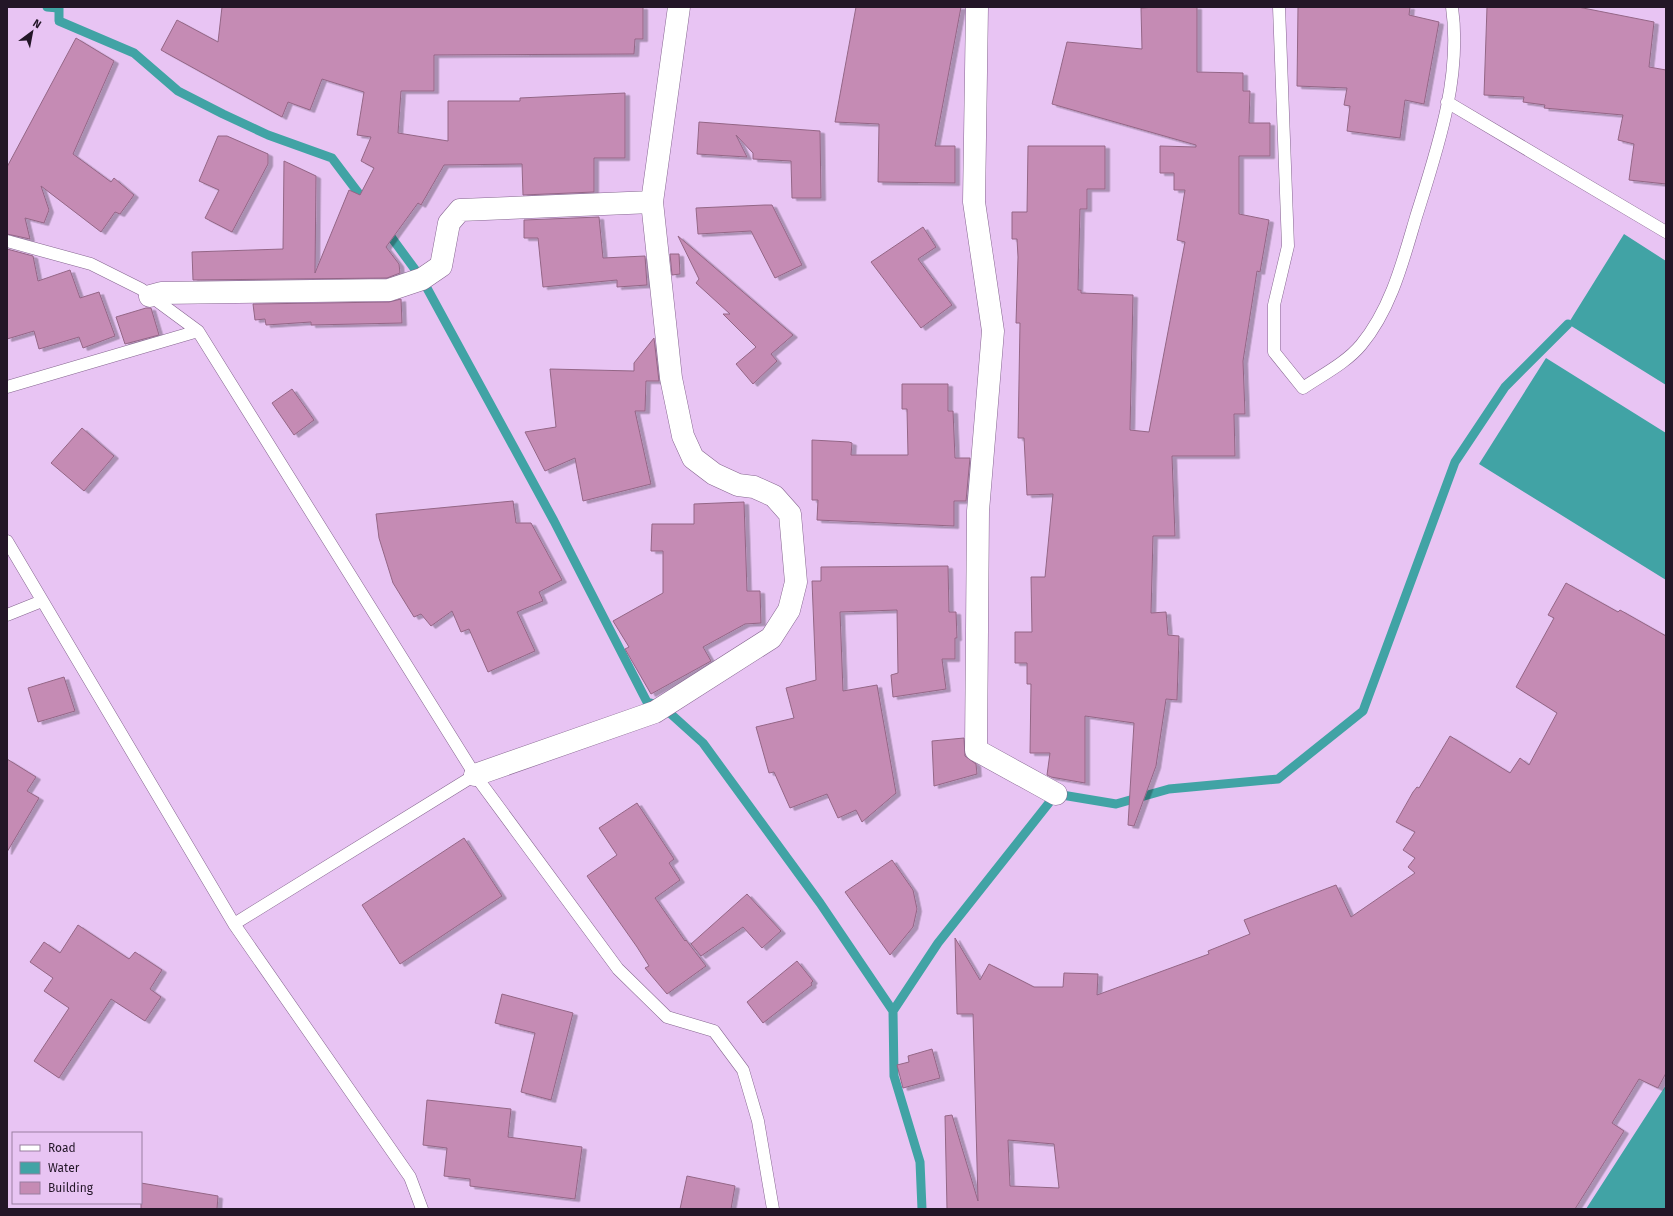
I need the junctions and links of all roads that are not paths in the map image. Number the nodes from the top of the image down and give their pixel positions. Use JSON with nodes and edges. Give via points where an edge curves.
{"nodes":[{"id":1,"x":679,"y":7,"type":"edge"},
{"id":2,"x":977,"y":7,"type":"edge"},
{"id":3,"x":1279,"y":7,"type":"edge"},
{"id":4,"x":1452,"y":7,"type":"edge"},
{"id":5,"x":1447,"y":102,"type":"junction"},
{"id":6,"x":652,"y":202,"type":"junction"},
{"id":7,"x":1666,"y":232,"type":"edge"},
{"id":8,"x":7,"y":241,"type":"edge"},
{"id":9,"x":150,"y":296,"type":"junction"},
{"id":10,"x":198,"y":331,"type":"junction"},
{"id":11,"x":7,"y":386,"type":"edge"},
{"id":12,"x":7,"y":541,"type":"edge"},
{"id":13,"x":42,"y":601,"type":"junction"},
{"id":14,"x":7,"y":615,"type":"edge"},
{"id":15,"x":475,"y":775,"type":"junction"},
{"id":16,"x":1056,"y":794,"type":"dead end"},
{"id":17,"x":234,"y":924,"type":"junction"},
{"id":18,"x":422,"y":1209,"type":"edge"},
{"id":19,"x":773,"y":1209,"type":"edge"}],
"edges":[{"from":1,"to":6,"type":"street"},
{"from":2,"to":16,"type":"street","via":[[974,202],[993,331],[978,511],[976,750]]},
{"from":3,"to":5,"type":"lane","via":[[1288,246],[1274,305],[1274,352],[1303,388],[1360,346],[1380,317],[1395,280],[1444,129]]},
{"from":4,"to":5,"type":"lane","via":[[1455,30]]},
{"from":5,"to":7,"type":"lane"},
{"from":6,"to":9,"type":"street","via":[[460,210],[449,223],[441,266],[422,279],[389,290],[161,293]]},
{"from":6,"to":15,"type":"street","via":[[672,378],[683,436],[693,458],[714,474],[738,485],[754,487],[774,496],[790,514],[796,582],[789,610],[771,638],[655,712]]},
{"from":8,"to":9,"type":"lane","via":[[91,264]]},
{"from":9,"to":10,"type":"lane"},
{"from":10,"to":11,"type":"lane"},
{"from":10,"to":15,"type":"lane"},
{"from":12,"to":13,"type":"lane"},
{"from":13,"to":14,"type":"lane"},
{"from":13,"to":17,"type":"lane"},
{"from":15,"to":17,"type":"lane"},
{"from":15,"to":19,"type":"lane","via":[[618,969],[667,1017],[714,1031],[743,1070],[758,1122]]},
{"from":17,"to":18,"type":"lane","via":[[410,1177]]}]}
